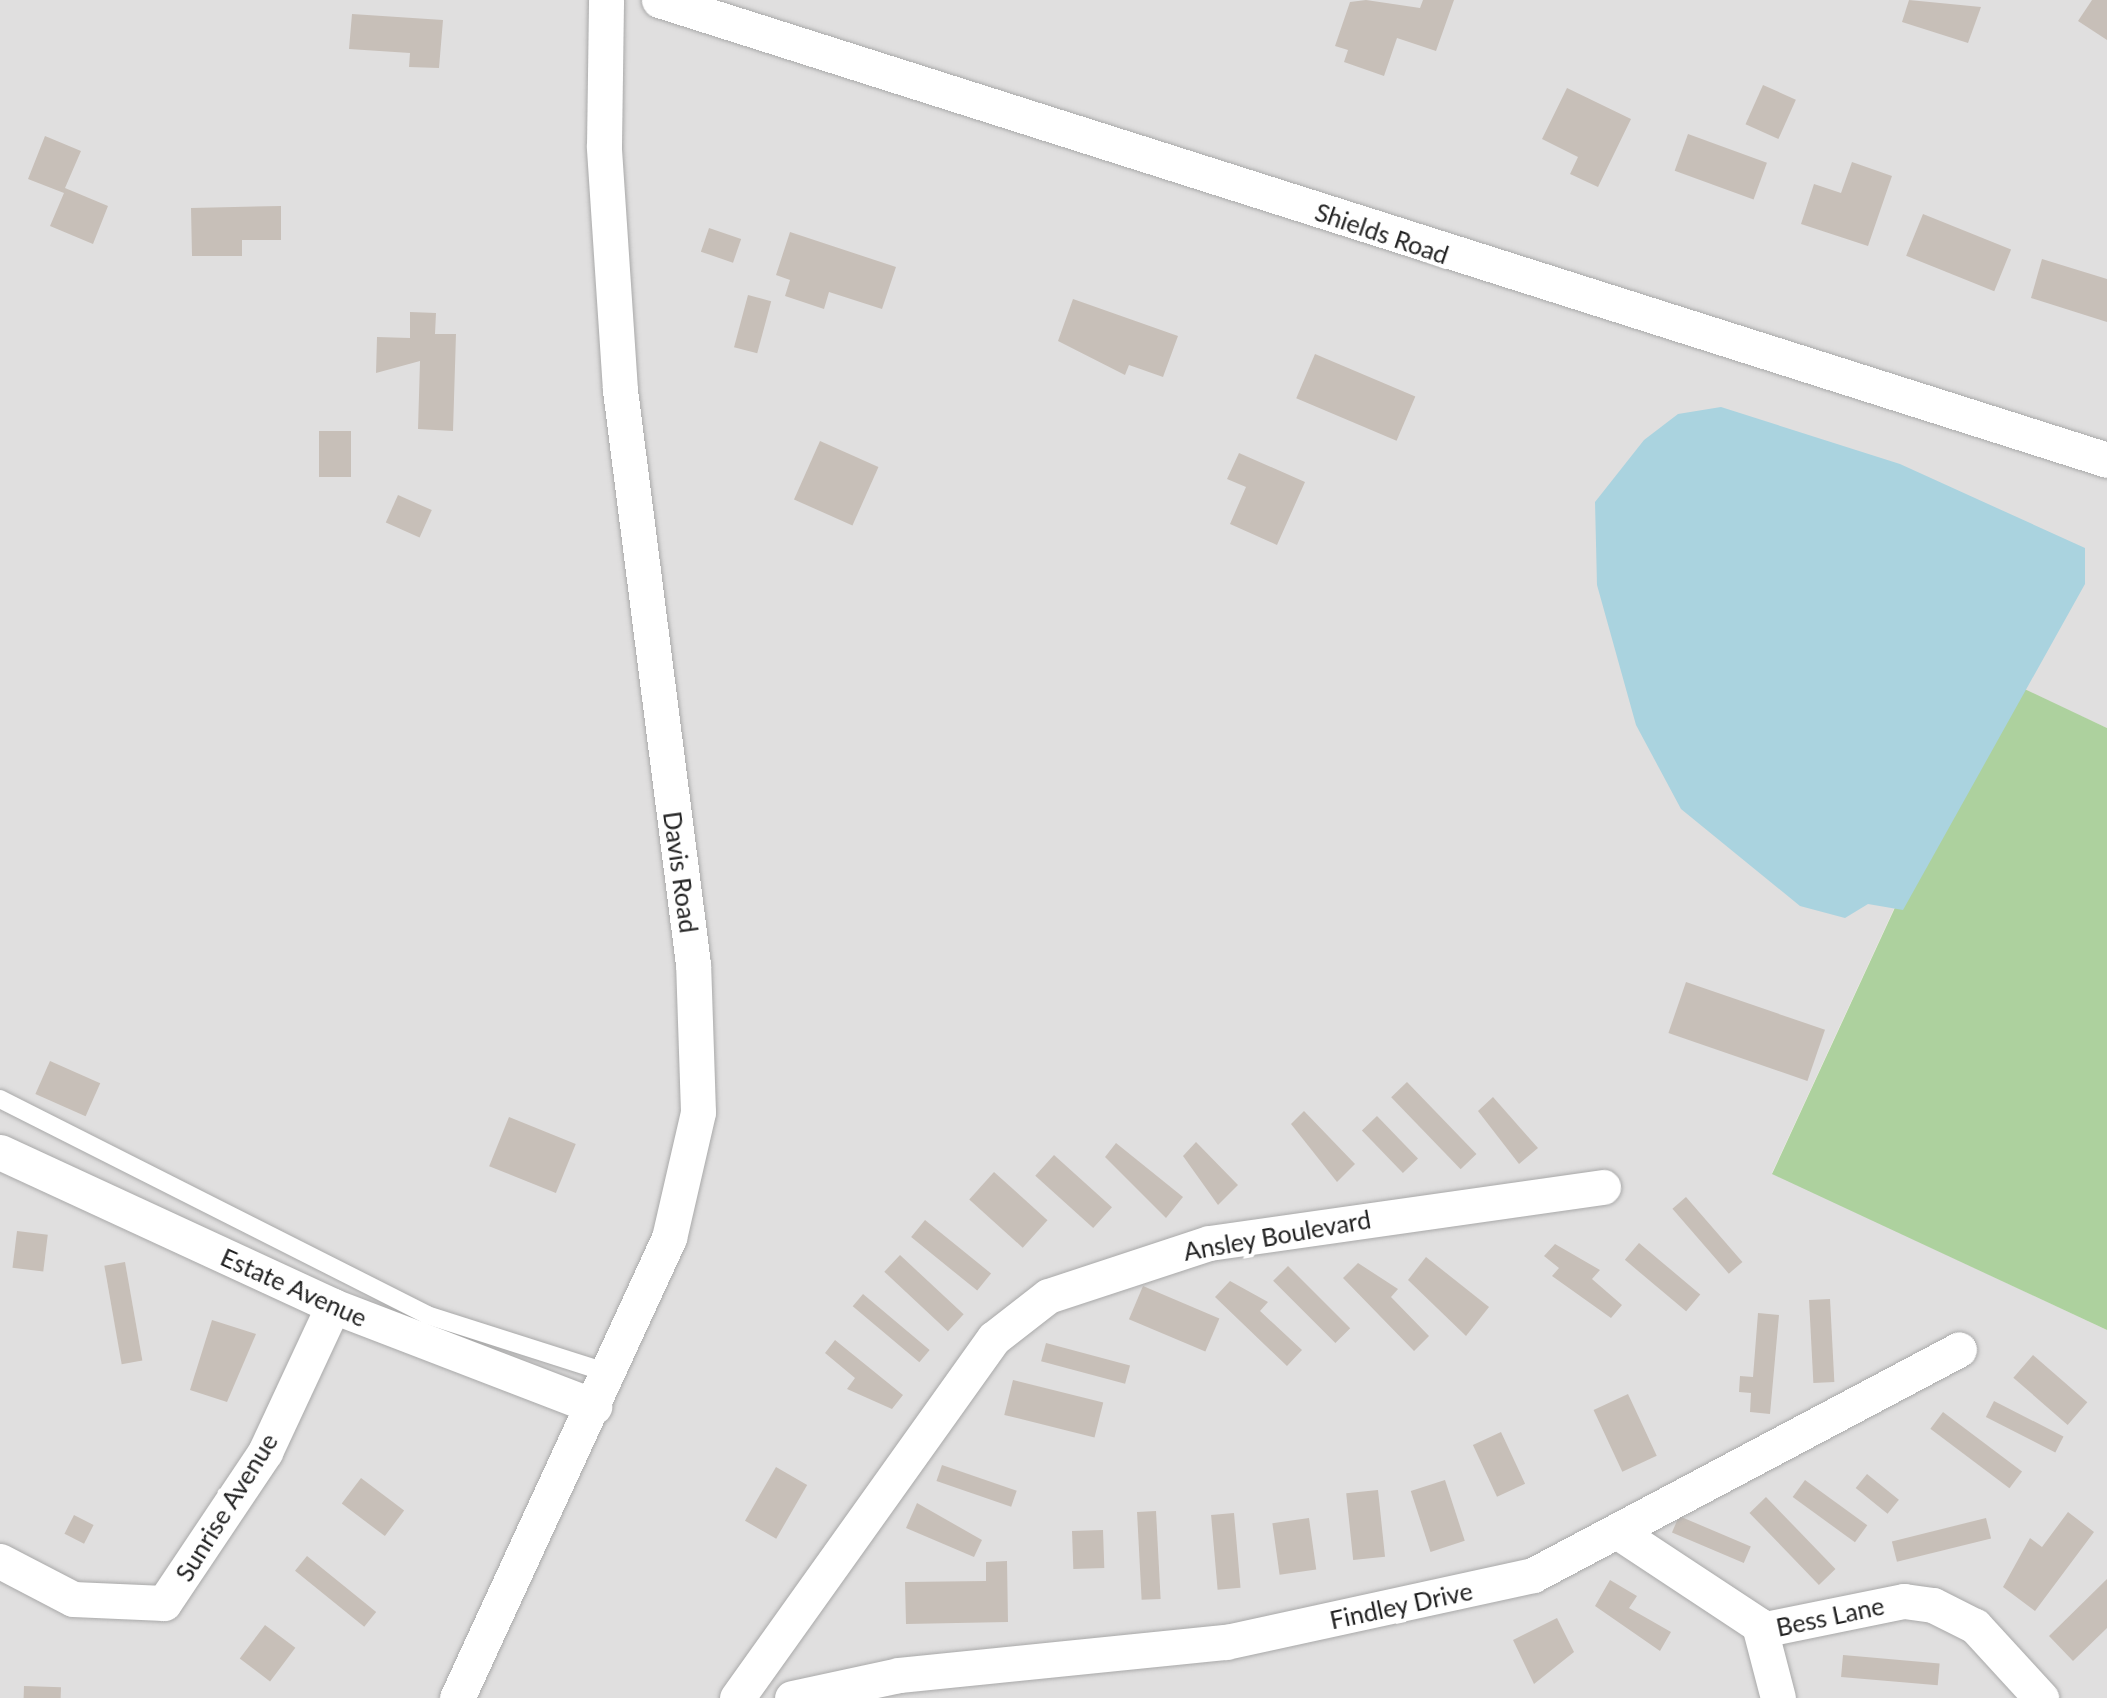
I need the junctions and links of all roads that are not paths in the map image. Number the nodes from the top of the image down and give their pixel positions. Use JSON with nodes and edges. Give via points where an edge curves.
{"nodes":[{"id":1,"x":606,"y":0,"type":"edge"},
{"id":2,"x":659,"y":0,"type":"edge"},
{"id":3,"x":2107,"y":460,"type":"edge"},
{"id":4,"x":0,"y":1100,"type":"edge"},
{"id":5,"x":0,"y":1152,"type":"edge"},
{"id":6,"x":1603,"y":1186,"type":"dead end"},
{"id":7,"x":333,"y":1306,"type":"junction"},
{"id":8,"x":1959,"y":1349,"type":"dead end"},
{"id":9,"x":609,"y":1373,"type":"junction"},
{"id":10,"x":594,"y":1406,"type":"junction"},
{"id":11,"x":1618,"y":1532,"type":"junction"},
{"id":12,"x":0,"y":1560,"type":"edge"},
{"id":13,"x":1761,"y":1630,"type":"junction"},
{"id":14,"x":457,"y":1698,"type":"edge"},
{"id":15,"x":737,"y":1698,"type":"edge"},
{"id":16,"x":792,"y":1698,"type":"edge"},
{"id":17,"x":1778,"y":1698,"type":"edge"},
{"id":18,"x":2041,"y":1698,"type":"edge"}],
"edges":[{"from":1,"to":9,"type":"street","name":"Davis Road","via":[[604,146],[620,390],[693,964],[698,1112],[670,1238]]},
{"from":2,"to":3,"type":"street","name":"Shields Road"},
{"from":4,"to":9,"type":"lane","via":[[427,1315]]},
{"from":5,"to":7,"type":"street","name":"Estate Avenue"},
{"from":6,"to":15,"type":"street","name":"Ansley Boulevard","via":[[1209,1243],[1048,1296],[973,1365]]},
{"from":7,"to":10,"type":"street","name":"Estate Avenue"},
{"from":7,"to":12,"type":"street","name":"Sunrise Avenue","via":[[265,1452],[164,1603],[73,1599]]},
{"from":8,"to":11,"type":"street","name":"Findley Drive"},
{"from":9,"to":10,"type":"street","name":"Davis Road"},
{"from":10,"to":14,"type":"street","name":"Davis Road"},
{"from":11,"to":13,"type":"street"},
{"from":11,"to":16,"type":"street","name":"Findley Drive","via":[[1533,1576],[1226,1642],[900,1675]]},
{"from":13,"to":17,"type":"street"},
{"from":13,"to":18,"type":"street","name":"Bess Lane","via":[[1904,1601],[1934,1605],[1976,1626]]}]}
